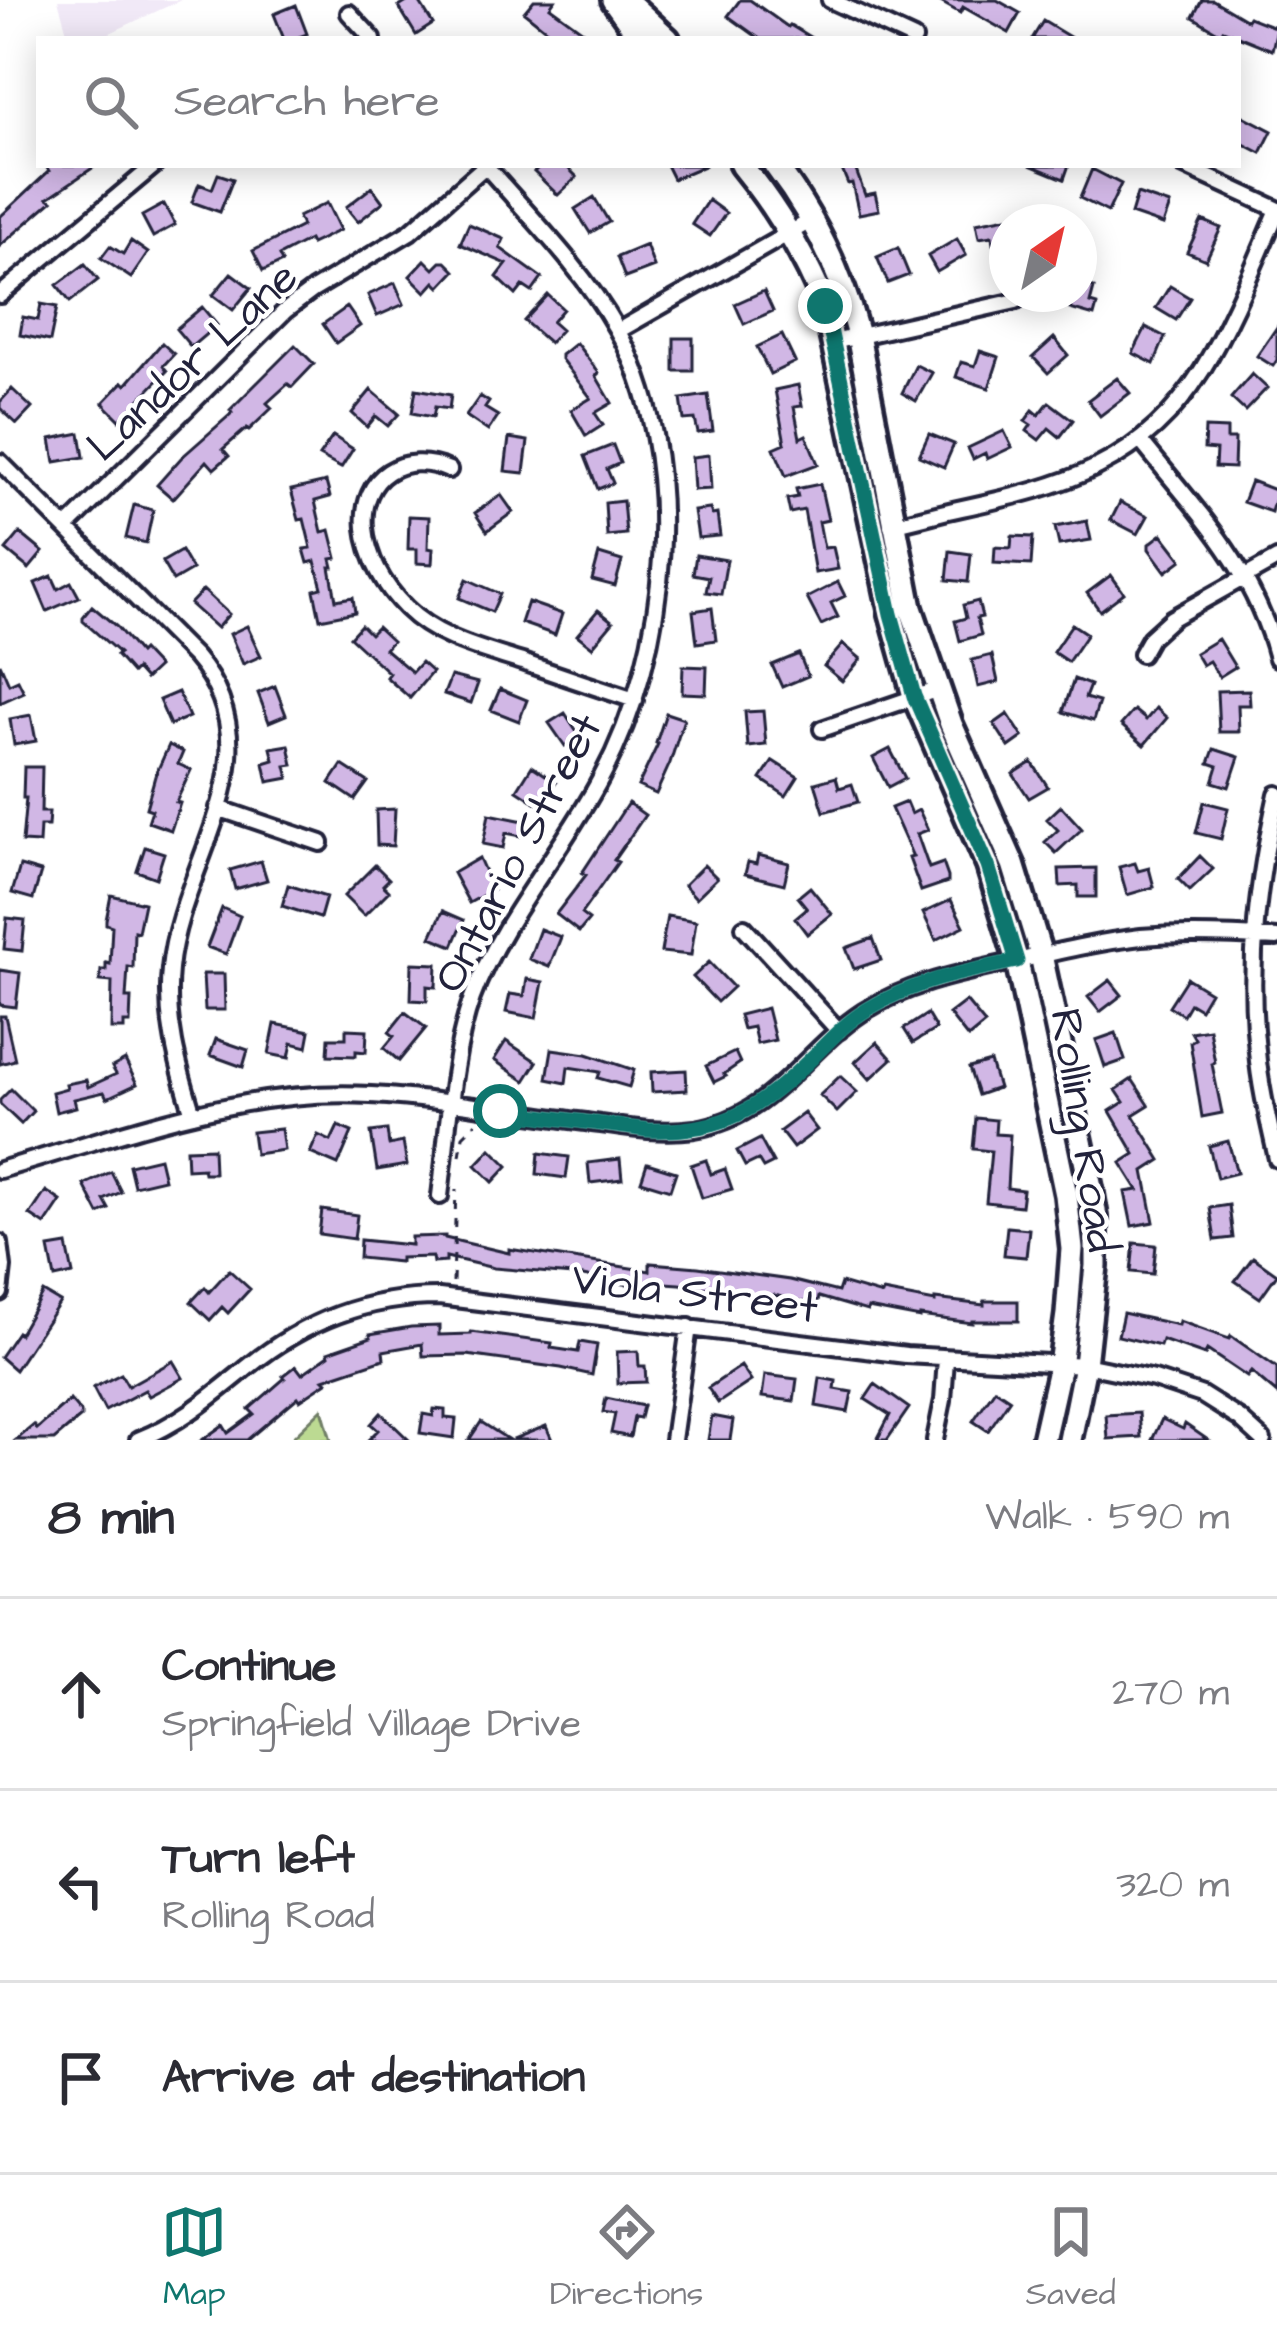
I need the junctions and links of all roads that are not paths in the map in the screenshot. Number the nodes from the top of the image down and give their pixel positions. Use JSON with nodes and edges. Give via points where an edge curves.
{"nodes":[{"id":1,"x":614,"y":0,"type":"edge"},
{"id":2,"x":626,"y":0,"type":"edge"},
{"id":3,"x":830,"y":0,"type":"edge"},
{"id":4,"x":350,"y":13,"type":"dead end"},
{"id":5,"x":370,"y":36,"type":"edge"},
{"id":6,"x":639,"y":36,"type":"edge"},
{"id":7,"x":665,"y":36,"type":"edge"},
{"id":8,"x":908,"y":36,"type":"edge"},
{"id":9,"x":151,"y":168,"type":"edge"},
{"id":10,"x":482,"y":168,"type":"edge"},
{"id":11,"x":488,"y":168,"type":"edge"},
{"id":12,"x":743,"y":168,"type":"edge"},
{"id":13,"x":777,"y":168,"type":"edge"},
{"id":14,"x":1188,"y":168,"type":"edge"},
{"id":15,"x":1277,"y":211,"type":"edge"},
{"id":16,"x":812,"y":220,"type":"junction"},
{"id":17,"x":790,"y":235,"type":"junction"},
{"id":18,"x":0,"y":295,"type":"edge"},
{"id":19,"x":989,"y":307,"type":"edge"},
{"id":20,"x":618,"y":331,"type":"junction"},
{"id":21,"x":858,"y":335,"type":"junction"},
{"id":22,"x":833,"y":343,"type":"junction"},
{"id":23,"x":1140,"y":440,"type":"junction"},
{"id":24,"x":0,"y":462,"type":"edge"},
{"id":25,"x":449,"y":470,"type":"dead end"},
{"id":26,"x":896,"y":524,"type":"junction"},
{"id":27,"x":66,"y":528,"type":"junction"},
{"id":28,"x":872,"y":528,"type":"junction"},
{"id":29,"x":1277,"y":559,"type":"edge"},
{"id":30,"x":1246,"y":577,"type":"junction"},
{"id":31,"x":1142,"y":654,"type":"dead end"},
{"id":32,"x":1277,"y":658,"type":"edge"},
{"id":33,"x":939,"y":689,"type":"junction"},
{"id":34,"x":914,"y":696,"type":"junction"},
{"id":35,"x":635,"y":700,"type":"junction"},
{"id":36,"x":822,"y":729,"type":"dead end"},
{"id":37,"x":1277,"y":794,"type":"edge"},
{"id":38,"x":218,"y":808,"type":"junction"},
{"id":39,"x":321,"y":843,"type":"dead end"},
{"id":40,"x":744,"y":927,"type":"dead end"},
{"id":41,"x":1253,"y":937,"type":"junction"},
{"id":42,"x":1277,"y":938,"type":"edge"},
{"id":43,"x":1041,"y":955,"type":"junction"},
{"id":44,"x":1017,"y":961,"type":"junction"},
{"id":45,"x":839,"y":1031,"type":"junction"},
{"id":46,"x":452,"y":1105,"type":"junction"},
{"id":47,"x":193,"y":1114,"type":"junction"},
{"id":48,"x":1277,"y":1160,"type":"edge"},
{"id":49,"x":0,"y":1170,"type":"edge"},
{"id":50,"x":440,"y":1196,"type":"dead end"},
{"id":51,"x":0,"y":1243,"type":"edge"},
{"id":52,"x":0,"y":1293,"type":"edge"},
{"id":53,"x":688,"y":1327,"type":"junction"},
{"id":54,"x":946,"y":1359,"type":"junction"},
{"id":55,"x":1085,"y":1365,"type":"junction"},
{"id":56,"x":1060,"y":1366,"type":"junction"},
{"id":57,"x":137,"y":1440,"type":"edge"},
{"id":58,"x":673,"y":1440,"type":"edge"},
{"id":59,"x":935,"y":1440,"type":"edge"},
{"id":60,"x":1043,"y":1440,"type":"edge"},
{"id":61,"x":1070,"y":1440,"type":"edge"},
{"id":62,"x":1263,"y":1440,"type":"edge"}],
"edges":[{"from":1,"to":6,"type":"main road"},
{"from":2,"to":7,"type":"main road"},
{"from":3,"to":8,"type":"street"},
{"from":4,"to":5,"type":"street"},
{"from":9,"to":18,"type":"street"},
{"from":10,"to":27,"type":"street","name":"Landor Lane","via":[[410,232],[285,311]]},
{"from":11,"to":20,"type":"street","name":"Ontario Street"},
{"from":12,"to":17,"type":"main road","name":"Rolling Road"},
{"from":13,"to":16,"type":"main road","name":"Rolling Road"},
{"from":14,"to":15,"type":"street"},
{"from":15,"to":23,"type":"street","via":[[1201,372]]},
{"from":16,"to":17,"type":"street"},
{"from":16,"to":21,"type":"main road","name":"Rolling Road"},
{"from":17,"to":20,"type":"street"},
{"from":17,"to":22,"type":"main road","name":"Rolling Road","via":[[825,306]]},
{"from":19,"to":21,"type":"street"},
{"from":20,"to":35,"type":"street","name":"Ontario Street","via":[[646,404],[660,487],[657,609]]},
{"from":21,"to":22,"type":"street"},
{"from":21,"to":26,"type":"main road","name":"Rolling Road"},
{"from":22,"to":28,"type":"main road","name":"Rolling Road"},
{"from":23,"to":26,"type":"street","via":[[1053,487]]},
{"from":23,"to":30,"type":"street"},
{"from":24,"to":27,"type":"street"},
{"from":25,"to":35,"type":"street","via":[[401,464],[370,494],[367,541],[392,592],[447,636]]},
{"from":26,"to":28,"type":"street"},
{"from":26,"to":33,"type":"main road","name":"Rolling Road","via":[[911,608]]},
{"from":27,"to":38,"type":"street","via":[[215,684],[231,742]]},
{"from":28,"to":34,"type":"main road","name":"Rolling Road"},
{"from":29,"to":30,"type":"street"},
{"from":30,"to":31,"type":"street","via":[[1172,618]]},
{"from":30,"to":32,"type":"street"},
{"from":33,"to":34,"type":"street"},
{"from":33,"to":43,"type":"main road","name":"Rolling Road","via":[[1013,864]]},
{"from":34,"to":36,"type":"street"},
{"from":34,"to":44,"type":"main road","name":"Rolling Road","via":[[988,866]]},
{"from":35,"to":46,"type":"street","name":"Ontario Street","via":[[598,783],[482,974]]},
{"from":37,"to":41,"type":"street"},
{"from":38,"to":39,"type":"street"},
{"from":38,"to":47,"type":"street","via":[[170,971],[171,1033]]},
{"from":40,"to":45,"type":"street"},
{"from":41,"to":42,"type":"street"},
{"from":41,"to":43,"type":"street","via":[[1140,938]]},
{"from":41,"to":48,"type":"street","via":[[1257,1056]]},
{"from":43,"to":44,"type":"street"},
{"from":43,"to":55,"type":"main road","name":"Rolling Road","via":[[1096,1217]]},
{"from":44,"to":45,"type":"street","via":[[912,986]]},
{"from":44,"to":56,"type":"main road","name":"Rolling Road","via":[[1071,1225]]},
{"from":45,"to":46,"type":"street","via":[[765,1100],[698,1128],[648,1130]]},
{"from":46,"to":47,"type":"street","via":[[320,1093]]},
{"from":46,"to":50,"type":"street","name":"Ontario Street"},
{"from":47,"to":49,"type":"street"},
{"from":51,"to":52,"type":"street"},
{"from":53,"to":54,"type":"street","name":"Viola Street"},
{"from":53,"to":57,"type":"street","name":"Viola Street","via":[[448,1297],[370,1304],[310,1325],[207,1402]]},
{"from":53,"to":58,"type":"street"},
{"from":54,"to":56,"type":"street","name":"Viola Street"},
{"from":54,"to":59,"type":"street"},
{"from":55,"to":56,"type":"street","name":"Viola Street"},
{"from":55,"to":61,"type":"main road","name":"Rolling Road"},
{"from":55,"to":62,"type":"street","name":"Viola Street","via":[[1202,1395]]},
{"from":56,"to":60,"type":"main road","name":"Rolling Road"}]}
